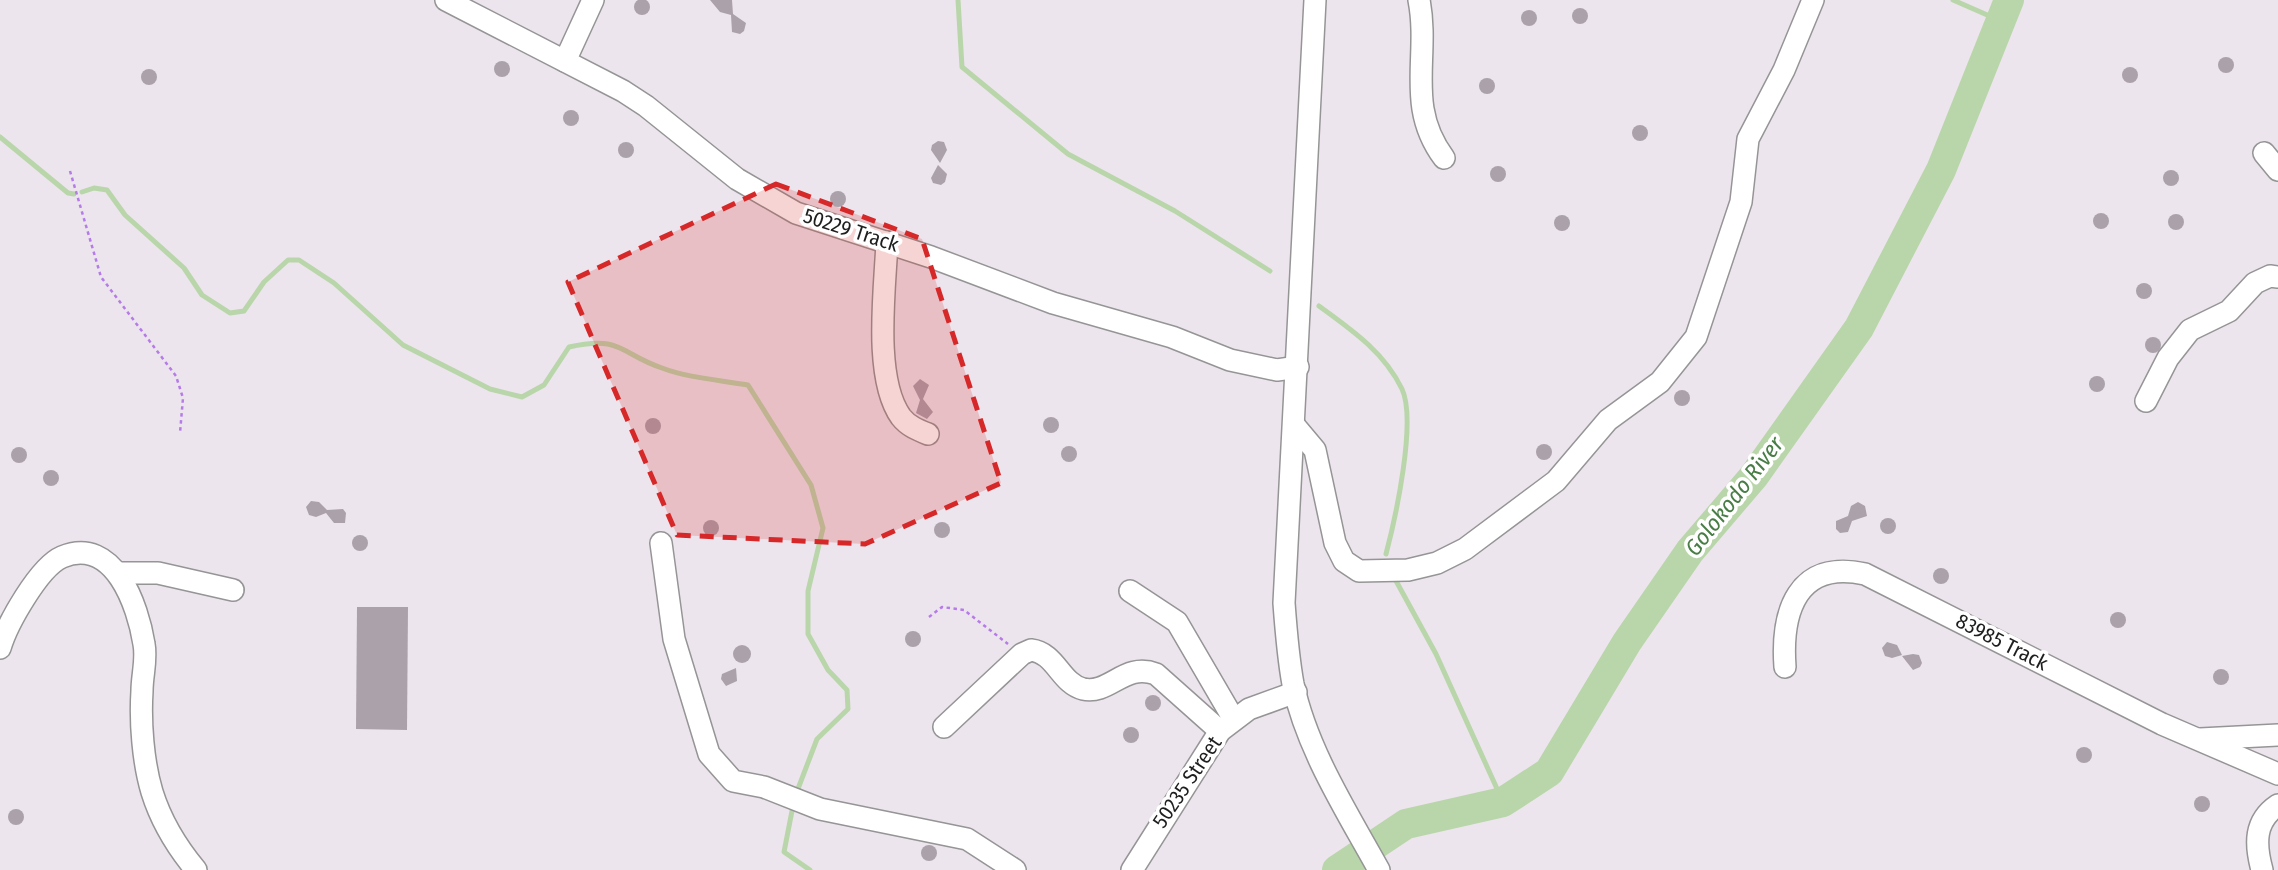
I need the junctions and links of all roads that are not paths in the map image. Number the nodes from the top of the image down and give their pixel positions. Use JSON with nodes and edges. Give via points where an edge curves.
{"nodes":[{"id":1,"x":446,"y":0,"type":"edge"},
{"id":2,"x":593,"y":0,"type":"edge"},
{"id":3,"x":1314,"y":0,"type":"edge"},
{"id":4,"x":1419,"y":0,"type":"edge"},
{"id":5,"x":1814,"y":0,"type":"edge"},
{"id":6,"x":565,"y":61,"type":"junction"},
{"id":7,"x":2264,"y":153,"type":"dead end"},
{"id":8,"x":1444,"y":158,"type":"dead end"},
{"id":9,"x":2278,"y":170,"type":"edge"},
{"id":10,"x":887,"y":242,"type":"junction"},
{"id":11,"x":2278,"y":277,"type":"edge"},
{"id":12,"x":1298,"y":367,"type":"junction"},
{"id":13,"x":2146,"y":401,"type":"dead end"},
{"id":14,"x":1294,"y":425,"type":"junction"},
{"id":15,"x":928,"y":434,"type":"dead end"},
{"id":16,"x":661,"y":543,"type":"dead end"},
{"id":17,"x":118,"y":573,"type":"junction"},
{"id":18,"x":233,"y":590,"type":"dead end"},
{"id":19,"x":1130,"y":591,"type":"dead end"},
{"id":20,"x":0,"y":648,"type":"edge"},
{"id":21,"x":1785,"y":667,"type":"dead end"},
{"id":22,"x":1296,"y":692,"type":"junction"},
{"id":23,"x":1226,"y":725,"type":"junction"},
{"id":24,"x":944,"y":727,"type":"dead end"},
{"id":25,"x":2278,"y":735,"type":"edge"},
{"id":26,"x":2196,"y":739,"type":"junction"},
{"id":27,"x":2278,"y":774,"type":"edge"},
{"id":28,"x":2278,"y":806,"type":"edge"},
{"id":29,"x":196,"y":870,"type":"edge"},
{"id":30,"x":1015,"y":870,"type":"edge"},
{"id":31,"x":1132,"y":870,"type":"edge"},
{"id":32,"x":1379,"y":870,"type":"edge"},
{"id":33,"x":2262,"y":870,"type":"edge"}],
"edges":[{"from":1,"to":6,"type":"street","name":"50229 Track"},
{"from":2,"to":6,"type":"street"},
{"from":3,"to":12,"type":"street"},
{"from":4,"to":8,"type":"street","via":[[1424,122]]},
{"from":5,"to":14,"type":"street","via":[[1748,139],[1741,202],[1696,337],[1660,382],[1608,420],[1556,481],[1465,549],[1437,562],[1408,570],[1359,571],[1344,561],[1335,543],[1315,450]]},
{"from":6,"to":10,"type":"street","name":"50229 Track","via":[[646,106],[737,179],[767,197],[796,212]]},
{"from":7,"to":9,"type":"street"},
{"from":10,"to":12,"type":"street","name":"50229 Track","via":[[1053,303],[1172,337],[1230,360],[1277,370]]},
{"from":10,"to":15,"type":"street","via":[[886,374],[892,401],[902,418]]},
{"from":11,"to":13,"type":"street","via":[[2255,282],[2229,312],[2190,330],[2168,358]]},
{"from":12,"to":14,"type":"street"},
{"from":14,"to":22,"type":"street","via":[[1284,603]]},
{"from":16,"to":30,"type":"street","via":[[674,639],[709,754],[733,781],[764,787],[820,809],[967,839]]},
{"from":17,"to":18,"type":"street","via":[[158,573]]},
{"from":17,"to":20,"type":"street","via":[[93,555],[60,557],[21,604]]},
{"from":17,"to":29,"type":"street","via":[[144,642],[143,731],[151,790],[167,831]]},
{"from":19,"to":23,"type":"street","via":[[1166,613],[1184,632]]},
{"from":21,"to":26,"type":"street","name":"83985 Track","via":[[1783,635],[1788,611],[1812,582],[1844,569],[1921,600]]},
{"from":22,"to":23,"type":"street","name":"50235 Street","via":[[1249,709]]},
{"from":22,"to":32,"type":"street","via":[[1318,753]]},
{"from":23,"to":24,"type":"street","via":[[1156,674],[1132,671],[1097,689],[1084,689],[1071,683],[1040,651],[1022,654]]},
{"from":23,"to":31,"type":"street","name":"50235 Street"},
{"from":25,"to":26,"type":"street"},
{"from":26,"to":27,"type":"street","name":"83985 Track"},
{"from":28,"to":33,"type":"street","via":[[2260,824],[2257,840]]}]}
